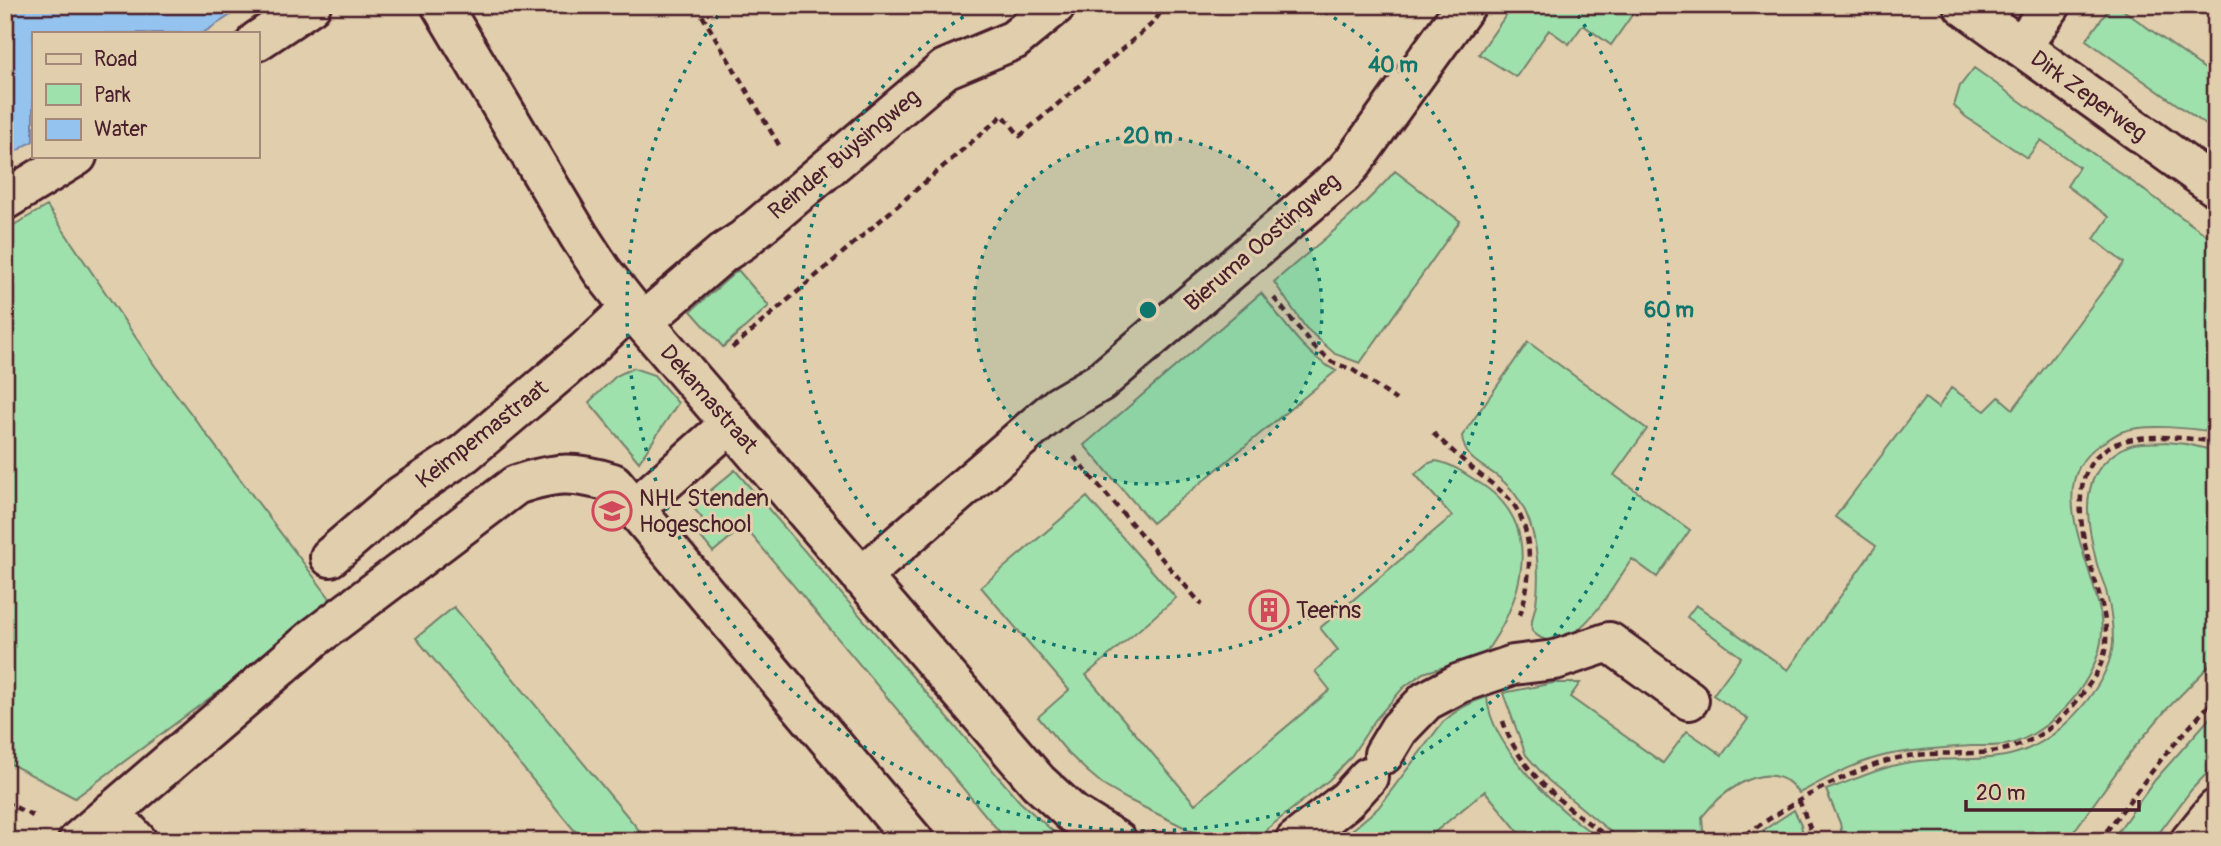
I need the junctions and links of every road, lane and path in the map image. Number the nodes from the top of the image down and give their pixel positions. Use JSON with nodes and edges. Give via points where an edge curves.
{"nodes":[{"id":1,"x":311,"y":5,"type":"edge"},
{"id":2,"x":441,"y":5,"type":"edge"},
{"id":3,"x":696,"y":5,"type":"edge"},
{"id":4,"x":1056,"y":5,"type":"edge"},
{"id":5,"x":1166,"y":5,"type":"edge"},
{"id":6,"x":1466,"y":5,"type":"edge"},
{"id":7,"x":1963,"y":5,"type":"edge"},
{"id":8,"x":2051,"y":5,"type":"edge"},
{"id":9,"x":259,"y":40,"type":"edge"},
{"id":10,"x":2021,"y":47,"type":"junction"},
{"id":11,"x":74,"y":158,"type":"edge"},
{"id":12,"x":2216,"y":187,"type":"edge"},
{"id":13,"x":804,"y":188,"type":"junction"},
{"id":14,"x":5,"y":200,"type":"edge"},
{"id":15,"x":1242,"y":259,"type":"junction"},
{"id":16,"x":637,"y":315,"type":"junction"},
{"id":17,"x":694,"y":381,"type":"junction"},
{"id":18,"x":1396,"y":400,"type":"dead end"},
{"id":19,"x":1042,"y":421,"type":"junction"},
{"id":20,"x":731,"y":424,"type":"junction"},
{"id":21,"x":1433,"y":433,"type":"dead end"},
{"id":22,"x":2216,"y":442,"type":"edge"},
{"id":23,"x":634,"y":509,"type":"junction"},
{"id":24,"x":330,"y":557,"type":"dead end"},
{"id":25,"x":860,"y":577,"type":"junction"},
{"id":26,"x":1202,"y":605,"type":"dead end"},
{"id":27,"x":1501,"y":670,"type":"junction"},
{"id":28,"x":2216,"y":697,"type":"edge"},
{"id":29,"x":1689,"y":700,"type":"dead end"},
{"id":30,"x":1799,"y":800,"type":"junction"},
{"id":31,"x":2216,"y":809,"type":"edge"},
{"id":32,"x":111,"y":812,"type":"junction"},
{"id":33,"x":78,"y":841,"type":"edge"},
{"id":34,"x":137,"y":841,"type":"edge"},
{"id":35,"x":914,"y":841,"type":"edge"},
{"id":36,"x":1117,"y":841,"type":"edge"},
{"id":37,"x":1295,"y":841,"type":"edge"},
{"id":38,"x":1614,"y":841,"type":"edge"},
{"id":39,"x":1736,"y":841,"type":"edge"},
{"id":40,"x":1815,"y":841,"type":"edge"},
{"id":41,"x":2099,"y":841,"type":"edge"},
{"id":42,"x":2190,"y":841,"type":"edge"}],
"edges":[{"from":1,"to":9,"type":"street"},
{"from":2,"to":16,"type":"street","name":"Dekamastraat","via":[[579,236]]},
{"from":3,"to":13,"type":"path"},
{"from":4,"to":13,"type":"street","name":"Reinder Buysingweg","via":[[1014,40],[945,69]]},
{"from":5,"to":17,"type":"path","via":[[1153,23],[1020,136],[1003,116]]},
{"from":6,"to":15,"type":"street","name":"Bieruma Oostingweg","via":[[1342,175]]},
{"from":7,"to":10,"type":"street","name":"Dirk Zeperweg"},
{"from":8,"to":10,"type":"street"},
{"from":10,"to":12,"type":"street","name":"Dirk Zeperweg"},
{"from":11,"to":14,"type":"street"},
{"from":13,"to":16,"type":"street","name":"Reinder Buysingweg","via":[[743,240]]},
{"from":15,"to":18,"type":"path","via":[[1314,347]]},
{"from":15,"to":19,"type":"street","name":"Bieruma Oostingweg","via":[[1100,382]]},
{"from":16,"to":17,"type":"street","name":"Dekamastraat"},
{"from":16,"to":24,"type":"street","name":"Keimpemastraat","via":[[585,351],[465,453],[402,495]]},
{"from":17,"to":20,"type":"street","name":"Dekamastraat"},
{"from":19,"to":25,"type":"street","name":"Bieruma Oostingweg"},
{"from":19,"to":26,"type":"path"},
{"from":20,"to":23,"type":"street"},
{"from":20,"to":25,"type":"street","name":"Dekamastraat"},
{"from":21,"to":27,"type":"path","via":[[1497,487],[1524,523],[1529,575]]},
{"from":22,"to":30,"type":"path","via":[[2178,436],[2129,438],[2094,458],[2085,474],[2081,511],[2085,545],[2101,597],[2106,643],[2095,676],[2061,719],[2024,745],[2003,751],[1894,759],[1847,775]]},
{"from":23,"to":32,"type":"street","via":[[612,483],[583,474],[545,475],[516,485],[315,637]]},
{"from":23,"to":35,"type":"street"},
{"from":25,"to":36,"type":"street","name":"Dekamastraat","via":[[1038,782],[1073,814]]},
{"from":27,"to":29,"type":"street","via":[[1555,660],[1609,642]]},
{"from":27,"to":37,"type":"street","via":[[1460,683],[1426,701],[1399,729],[1347,800]]},
{"from":27,"to":38,"type":"path","via":[[1508,737],[1523,761],[1577,814]]},
{"from":28,"to":41,"type":"path"},
{"from":30,"to":39,"type":"path"},
{"from":30,"to":40,"type":"path"},
{"from":31,"to":42,"type":"street"},
{"from":32,"to":33,"type":"street"},
{"from":32,"to":34,"type":"street"}]}
